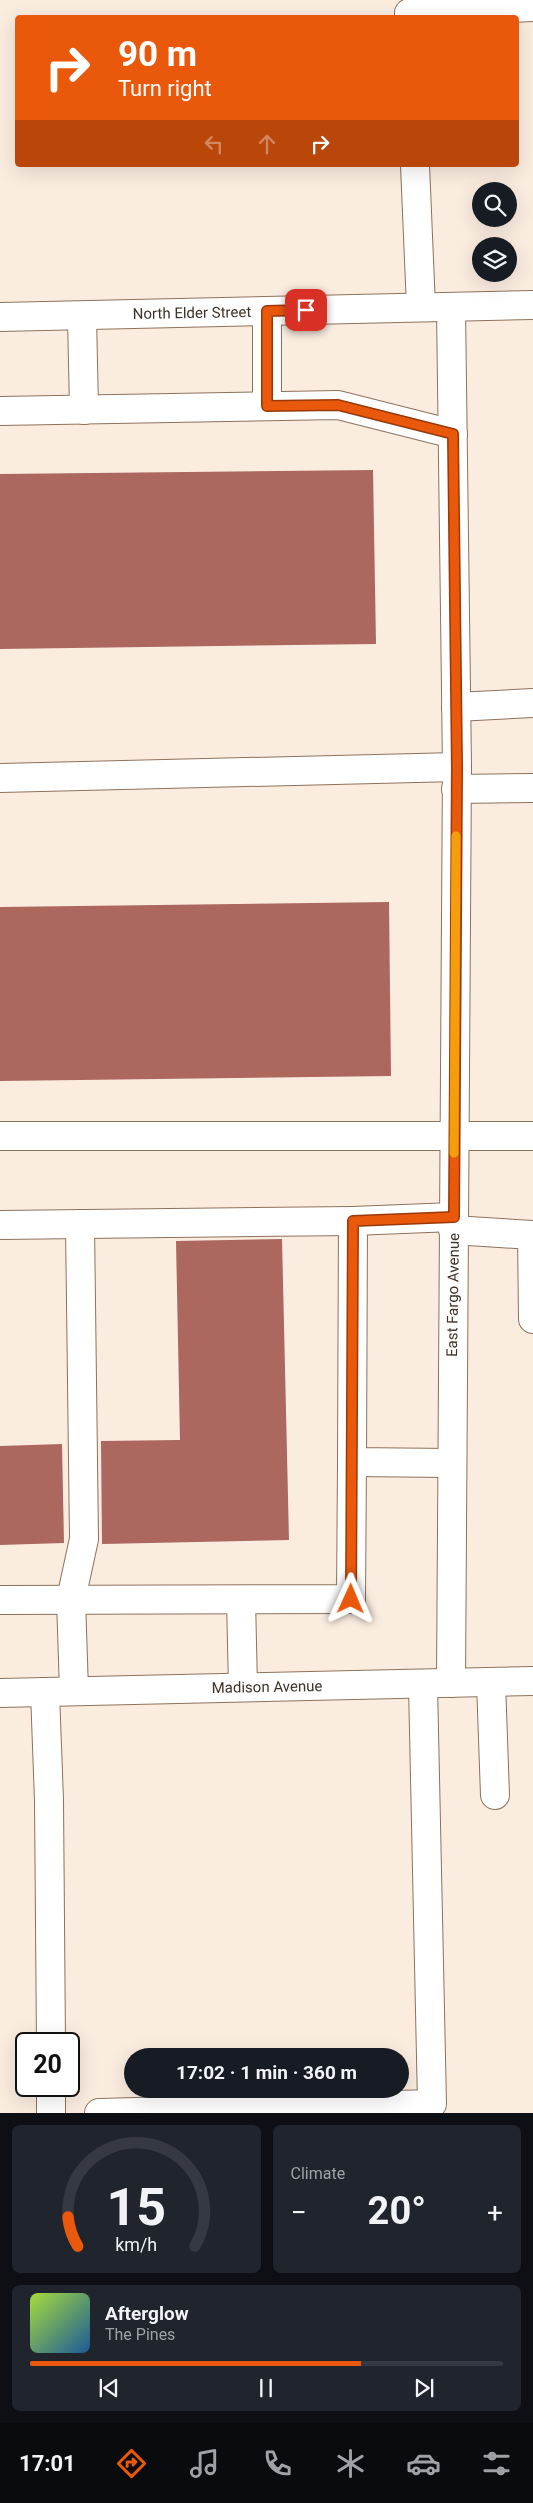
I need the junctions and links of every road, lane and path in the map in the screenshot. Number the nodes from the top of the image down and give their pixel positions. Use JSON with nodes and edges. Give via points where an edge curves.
{"nodes":[{"id":1,"x":533,"y":8,"type":"edge"},
{"id":2,"x":409,"y":15,"type":"edge"},
{"id":3,"x":415,"y":167,"type":"edge"},
{"id":4,"x":451,"y":306,"type":"junction"},
{"id":5,"x":533,"y":306,"type":"edge"},
{"id":6,"x":421,"y":308,"type":"junction"},
{"id":7,"x":267,"y":311,"type":"junction"},
{"id":8,"x":82,"y":316,"type":"junction"},
{"id":9,"x":0,"y":317,"type":"edge"},
{"id":10,"x":267,"y":406,"type":"junction"},
{"id":11,"x":84,"y":410,"type":"junction"},
{"id":12,"x":0,"y":411,"type":"edge"},
{"id":13,"x":453,"y":434,"type":"junction"},
{"id":14,"x":533,"y":703,"type":"edge"},
{"id":15,"x":456,"y":707,"type":"junction"},
{"id":16,"x":0,"y":778,"type":"edge"},
{"id":17,"x":457,"y":778,"type":"junction"},
{"id":18,"x":533,"y":788,"type":"edge"},
{"id":19,"x":454,"y":1135,"type":"junction"},
{"id":20,"x":0,"y":1136,"type":"edge"},
{"id":21,"x":533,"y":1136,"type":"edge"},
{"id":22,"x":353,"y":1221,"type":"junction"},
{"id":23,"x":80,"y":1224,"type":"junction"},
{"id":24,"x":453,"y":1224,"type":"junction"},
{"id":25,"x":0,"y":1225,"type":"edge"},
{"id":26,"x":533,"y":1320,"type":"edge"},
{"id":27,"x":352,"y":1462,"type":"junction"},
{"id":28,"x":451,"y":1463,"type":"junction"},
{"id":29,"x":71,"y":1598,"type":"junction"},
{"id":30,"x":0,"y":1600,"type":"edge"},
{"id":31,"x":241,"y":1600,"type":"junction"},
{"id":32,"x":533,"y":1681,"type":"edge"},
{"id":33,"x":491,"y":1682,"type":"junction"},
{"id":34,"x":451,"y":1683,"type":"junction"},
{"id":35,"x":423,"y":1684,"type":"junction"},
{"id":36,"x":243,"y":1688,"type":"junction"},
{"id":37,"x":74,"y":1691,"type":"junction"},
{"id":38,"x":45,"y":1692,"type":"junction"},
{"id":39,"x":0,"y":1693,"type":"edge"},
{"id":40,"x":495,"y":1795,"type":"dead end"},
{"id":41,"x":51,"y":2032,"type":"edge"},
{"id":42,"x":51,"y":2097,"type":"edge"},
{"id":43,"x":51,"y":2113,"type":"edge"},
{"id":44,"x":99,"y":2113,"type":"edge"}],
"edges":[{"from":1,"to":2,"type":"street"},
{"from":3,"to":6,"type":"street"},
{"from":4,"to":5,"type":"street","name":"North Elder Street"},
{"from":4,"to":6,"type":"street","name":"North Elder Street"},
{"from":4,"to":13,"type":"street","name":"East Fargo Avenue"},
{"from":6,"to":7,"type":"street","name":"North Elder Street"},
{"from":7,"to":8,"type":"street","name":"North Elder Street"},
{"from":7,"to":10,"type":"street"},
{"from":8,"to":9,"type":"street","name":"North Elder Street"},
{"from":8,"to":11,"type":"street"},
{"from":10,"to":11,"type":"street"},
{"from":10,"to":13,"type":"street","via":[[338,405]]},
{"from":11,"to":12,"type":"street"},
{"from":13,"to":15,"type":"street","name":"East Fargo Avenue"},
{"from":14,"to":15,"type":"street"},
{"from":15,"to":17,"type":"street","name":"East Fargo Avenue"},
{"from":16,"to":17,"type":"street"},
{"from":17,"to":18,"type":"street"},
{"from":17,"to":19,"type":"street","name":"East Fargo Avenue"},
{"from":19,"to":20,"type":"street"},
{"from":19,"to":21,"type":"street"},
{"from":19,"to":24,"type":"street","name":"East Fargo Avenue"},
{"from":22,"to":23,"type":"street"},
{"from":22,"to":24,"type":"street"},
{"from":22,"to":27,"type":"street"},
{"from":23,"to":25,"type":"street"},
{"from":23,"to":29,"type":"street","via":[[84,1539]]},
{"from":24,"to":26,"type":"street","via":[[532,1235]]},
{"from":24,"to":28,"type":"street","name":"East Fargo Avenue"},
{"from":27,"to":28,"type":"street"},
{"from":27,"to":31,"type":"street","via":[[351,1599]]},
{"from":28,"to":34,"type":"street","name":"East Fargo Avenue"},
{"from":29,"to":30,"type":"street"},
{"from":29,"to":31,"type":"street"},
{"from":29,"to":37,"type":"street"},
{"from":31,"to":36,"type":"street"},
{"from":32,"to":33,"type":"street","name":"Madison Avenue"},
{"from":33,"to":34,"type":"street","name":"Madison Avenue"},
{"from":33,"to":40,"type":"street"},
{"from":34,"to":35,"type":"street","name":"Madison Avenue"},
{"from":35,"to":36,"type":"street","name":"Madison Avenue"},
{"from":35,"to":44,"type":"street","via":[[432,2104]]},
{"from":36,"to":37,"type":"street","name":"Madison Avenue"},
{"from":37,"to":38,"type":"street","name":"Madison Avenue"},
{"from":38,"to":39,"type":"street","name":"Madison Avenue"},
{"from":38,"to":41,"type":"street"},
{"from":42,"to":43,"type":"street"}]}
